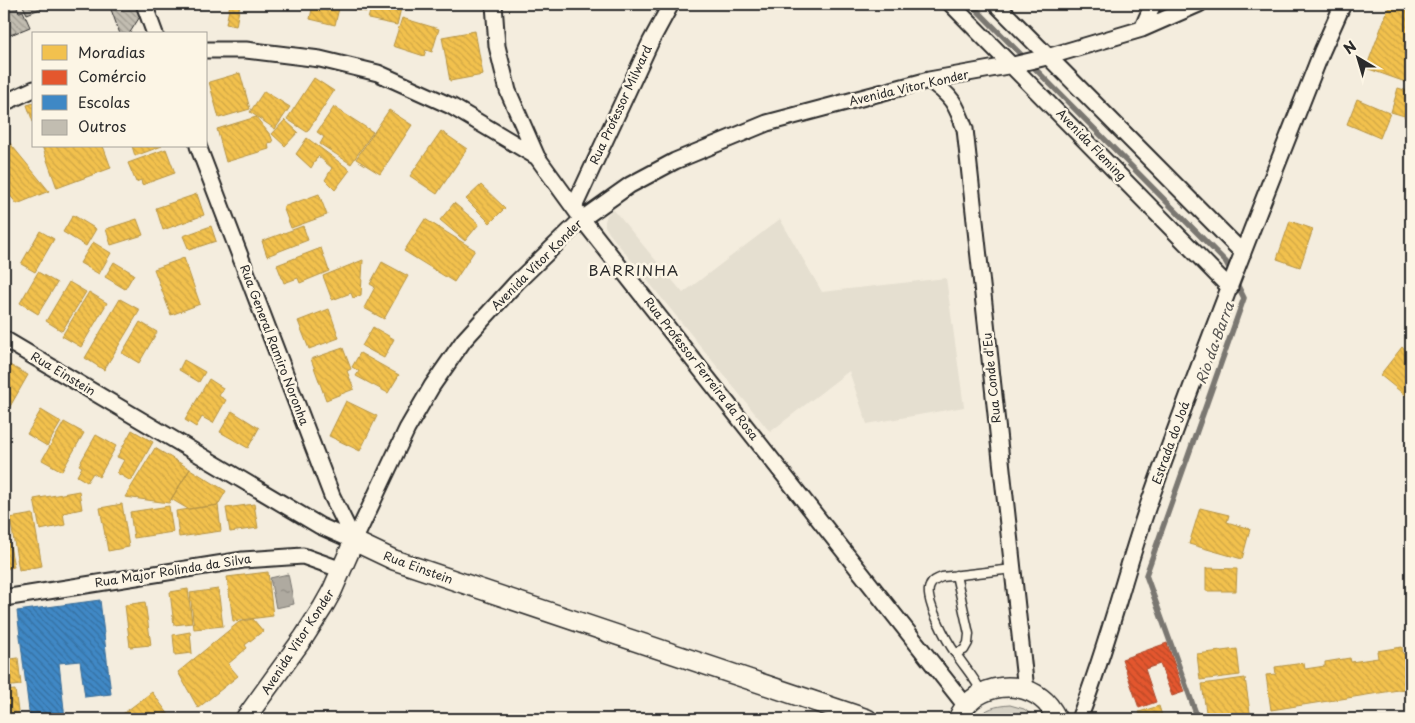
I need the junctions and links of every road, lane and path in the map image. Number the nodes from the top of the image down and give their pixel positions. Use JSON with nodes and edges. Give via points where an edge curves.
{"nodes":[{"id":1,"x":144,"y":4,"type":"edge"},
{"id":2,"x":494,"y":4,"type":"edge"},
{"id":3,"x":671,"y":4,"type":"edge"},
{"id":4,"x":951,"y":4,"type":"edge"},
{"id":5,"x":996,"y":4,"type":"edge"},
{"id":6,"x":1153,"y":4,"type":"edge"},
{"id":7,"x":1200,"y":4,"type":"edge"},
{"id":8,"x":1343,"y":4,"type":"edge"},
{"id":9,"x":1142,"y":30,"type":"junction"},
{"id":10,"x":154,"y":32,"type":"edge"},
{"id":11,"x":208,"y":50,"type":"edge"},
{"id":12,"x":1043,"y":58,"type":"junction"},
{"id":13,"x":1016,"y":65,"type":"junction"},
{"id":14,"x":929,"y":80,"type":"junction"},
{"id":15,"x":32,"y":90,"type":"edge"},
{"id":16,"x":4,"y":103,"type":"edge"},
{"id":17,"x":199,"y":148,"type":"edge"},
{"id":18,"x":537,"y":157,"type":"junction"},
{"id":19,"x":578,"y":213,"type":"junction"},
{"id":20,"x":1242,"y":256,"type":"junction"},
{"id":21,"x":1231,"y":285,"type":"junction"},
{"id":22,"x":4,"y":339,"type":"edge"},
{"id":23,"x":354,"y":541,"type":"junction"},
{"id":24,"x":1013,"y":569,"type":"junction"},
{"id":25,"x":342,"y":570,"type":"junction"},
{"id":26,"x":956,"y":575,"type":"junction"},
{"id":27,"x":4,"y":598,"type":"edge"},
{"id":28,"x":955,"y":653,"type":"junction"},
{"id":29,"x":1026,"y":690,"type":"junction"},
{"id":30,"x":982,"y":693,"type":"junction"},
{"id":31,"x":962,"y":713,"type":"edge"},
{"id":32,"x":1055,"y":714,"type":"edge"},
{"id":33,"x":245,"y":719,"type":"edge"},
{"id":34,"x":867,"y":719,"type":"edge"},
{"id":35,"x":1069,"y":719,"type":"edge"},
{"id":36,"x":1079,"y":719,"type":"edge"}],
"edges":[{"from":1,"to":10,"type":"street"},
{"from":2,"to":18,"type":"street","name":"Rua Professor Ferreira da Rosa","via":[[497,46],[508,91]]},
{"from":3,"to":19,"type":"street","name":"Rua Professor Milward","via":[[651,41]]},
{"from":4,"to":13,"type":"street","name":"Avenida Fleming"},
{"from":5,"to":12,"type":"street"},
{"from":6,"to":9,"type":"street"},
{"from":7,"to":9,"type":"street","name":"Avenida Vitor Konder"},
{"from":8,"to":20,"type":"street","name":"Estrada do Joá"},
{"from":9,"to":12,"type":"street","name":"Avenida Vitor Konder"},
{"from":11,"to":18,"type":"street","via":[[246,50],[320,59],[378,73],[451,106]]},
{"from":12,"to":13,"type":"street","name":"Avenida Vitor Konder"},
{"from":12,"to":20,"type":"street"},
{"from":13,"to":14,"type":"street","name":"Avenida Vitor Konder"},
{"from":13,"to":21,"type":"street","name":"Avenida Fleming"},
{"from":14,"to":19,"type":"street","name":"Avenida Vitor Konder","via":[[767,123],[675,161]]},
{"from":14,"to":24,"type":"street","name":"Rua Conde d'Eu","via":[[945,91],[956,106],[965,129]]},
{"from":15,"to":16,"type":"street"},
{"from":17,"to":23,"type":"street","name":"Rua General Ramiro Noronha","via":[[332,496]]},
{"from":18,"to":19,"type":"street","name":"Rua Professor Ferreira da Rosa"},
{"from":19,"to":23,"type":"street","name":"Avenida Vitor Konder","via":[[464,340],[437,378],[407,429]]},
{"from":19,"to":31,"type":"street","name":"Rua Professor Ferreira da Rosa"},
{"from":20,"to":21,"type":"street","name":"Estrada do Joá"},
{"from":21,"to":36,"type":"street","name":"Estrada do Joá","via":[[1148,506],[1093,685]]},
{"from":22,"to":23,"type":"street","name":"Rua Einstein","via":[[320,526]]},
{"from":23,"to":25,"type":"street","name":"Avenida Vitor Konder"},
{"from":23,"to":34,"type":"street","name":"Rua Einstein","via":[[394,560]]},
{"from":24,"to":26,"type":"lane"},
{"from":24,"to":29,"type":"street","name":"Rua Conde d'Eu"},
{"from":25,"to":27,"type":"street","name":"Rua Major Rolinda da Silva","via":[[303,556],[243,560]]},
{"from":25,"to":33,"type":"street","name":"Avenida Vitor Konder","via":[[304,637]]},
{"from":26,"to":28,"type":"lane","via":[[969,634],[964,650]]},
{"from":26,"to":28,"type":"lane","via":[[935,580],[928,592],[930,604]]},
{"from":28,"to":30,"type":"lane"},
{"from":29,"to":30,"type":"street","via":[[1004,687]]},
{"from":29,"to":32,"type":"street","via":[[1041,698]]},
{"from":30,"to":31,"type":"street"},
{"from":32,"to":35,"type":"street"}]}
